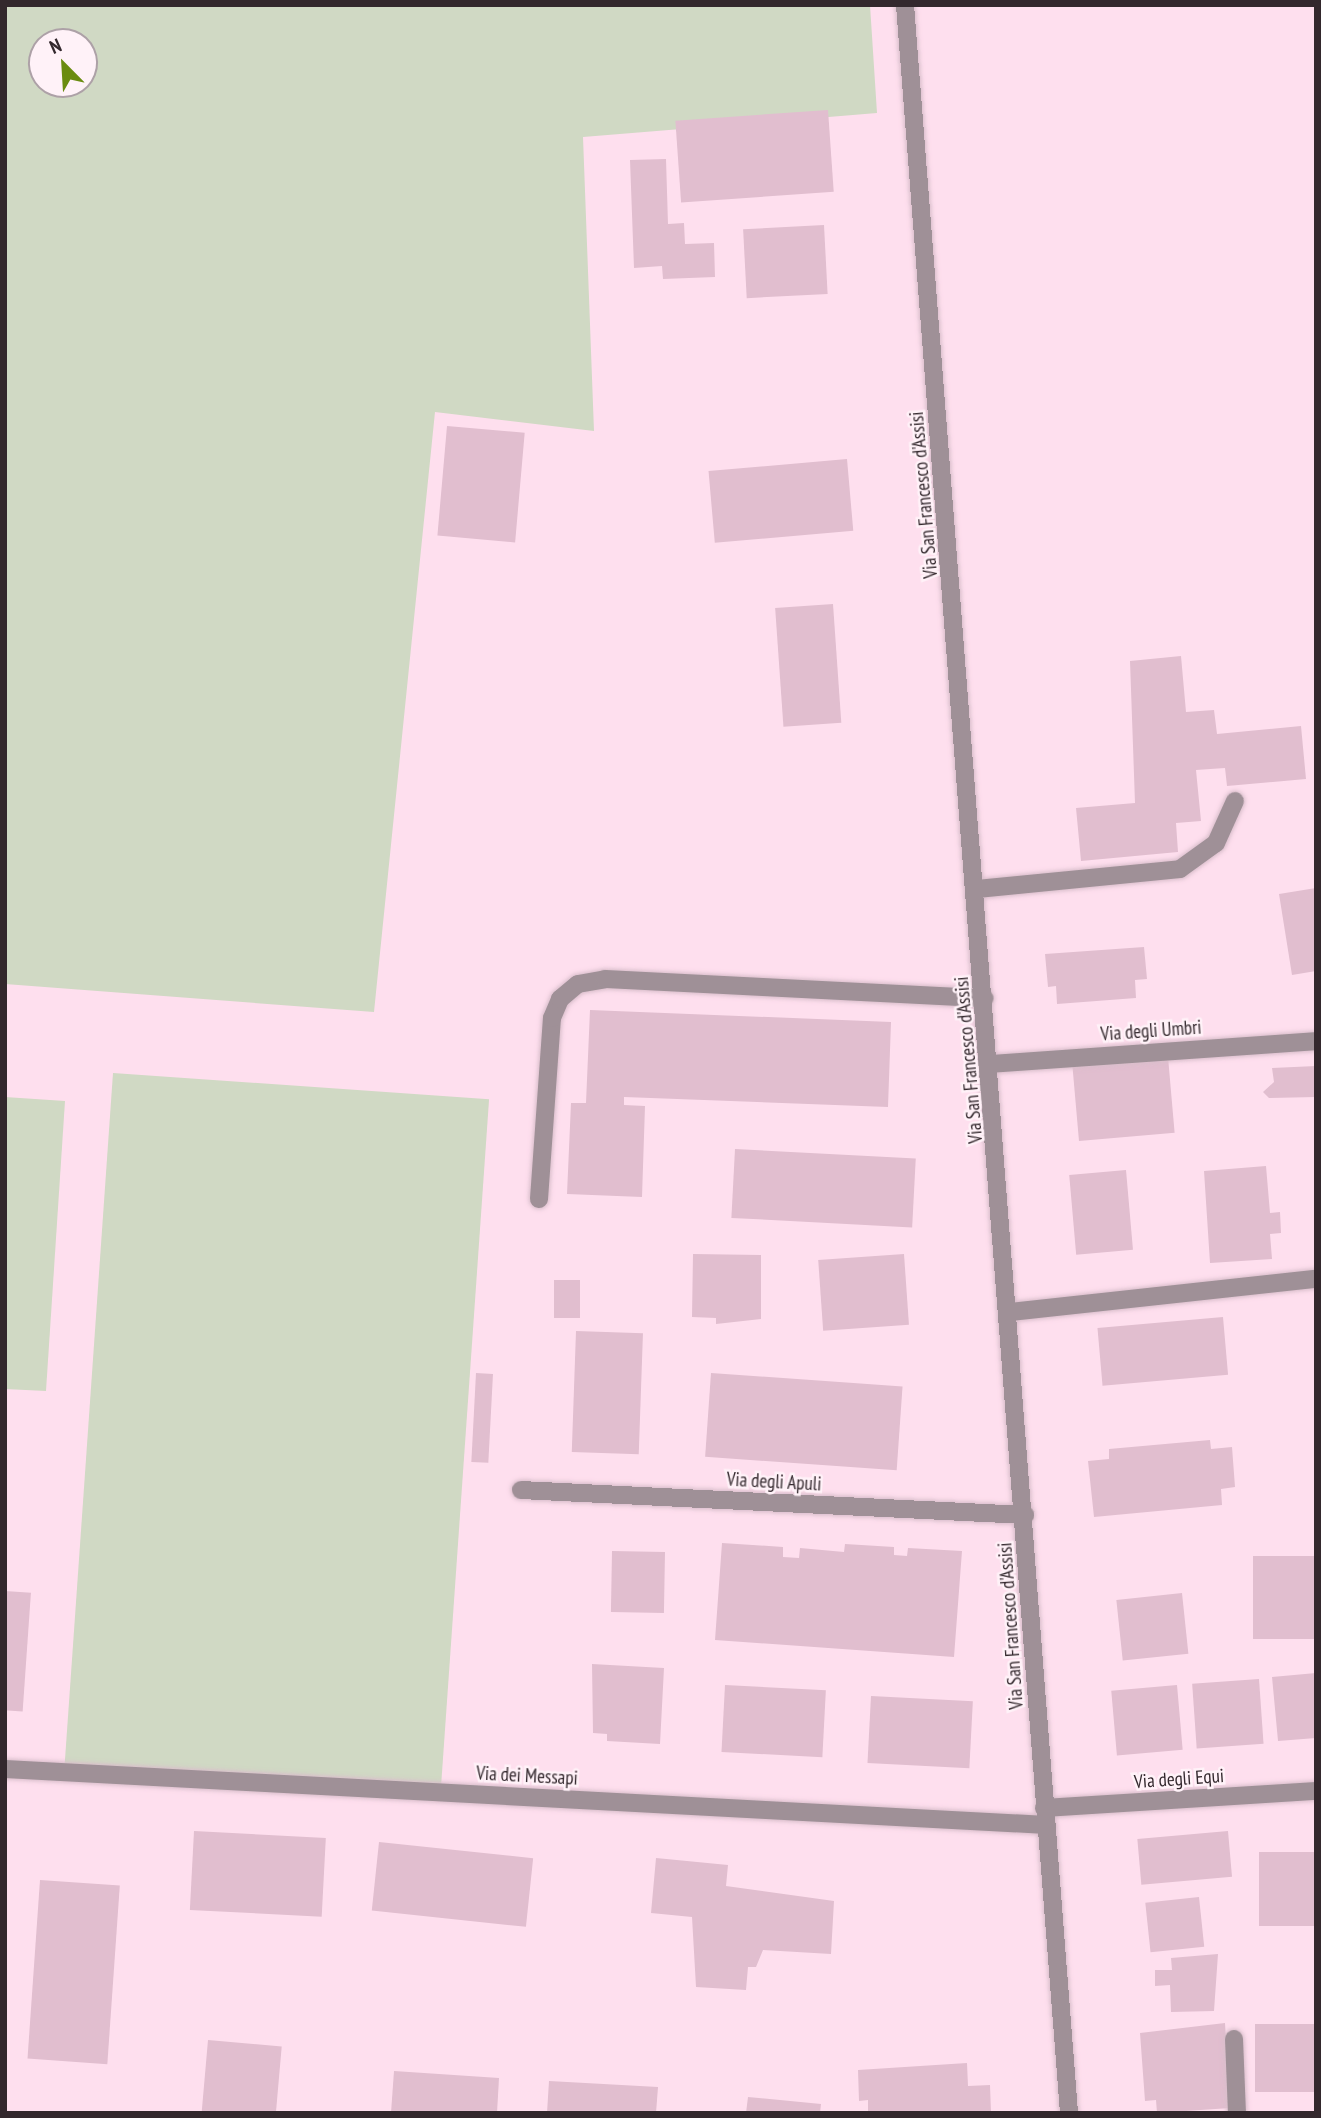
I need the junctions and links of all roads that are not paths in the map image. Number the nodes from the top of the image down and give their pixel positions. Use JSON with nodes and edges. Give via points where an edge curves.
{"nodes":[{"id":1,"x":905,"y":5,"type":"edge"},
{"id":2,"x":1235,"y":801,"type":"dead end"},
{"id":3,"x":976,"y":889,"type":"junction"},
{"id":4,"x":985,"y":998,"type":"junction"},
{"id":5,"x":1316,"y":1041,"type":"edge"},
{"id":6,"x":990,"y":1064,"type":"junction"},
{"id":7,"x":539,"y":1199,"type":"dead end"},
{"id":8,"x":1316,"y":1279,"type":"edge"},
{"id":9,"x":1010,"y":1312,"type":"junction"},
{"id":10,"x":521,"y":1490,"type":"dead end"},
{"id":11,"x":1025,"y":1515,"type":"junction"},
{"id":12,"x":5,"y":1769,"type":"edge"},
{"id":13,"x":1316,"y":1791,"type":"edge"},
{"id":14,"x":1045,"y":1816,"type":"junction"},
{"id":15,"x":1234,"y":2039,"type":"dead end"},
{"id":16,"x":1069,"y":2113,"type":"edge"},
{"id":17,"x":1237,"y":2113,"type":"edge"}],
"edges":[{"from":1,"to":3,"type":"street","name":"Via San Francesco d'Assisi"},
{"from":2,"to":3,"type":"street","via":[[1216,843],[1180,869]]},
{"from":3,"to":4,"type":"street","name":"Via San Francesco d'Assisi"},
{"from":4,"to":6,"type":"street","name":"Via San Francesco d'Assisi"},
{"from":4,"to":7,"type":"street","via":[[605,979],[578,984],[560,999],[552,1018]]},
{"from":5,"to":6,"type":"street","name":"Via degli Umbri"},
{"from":6,"to":9,"type":"street","name":"Via San Francesco d'Assisi"},
{"from":8,"to":9,"type":"street"},
{"from":9,"to":11,"type":"street","name":"Via San Francesco d'Assisi"},
{"from":10,"to":11,"type":"street","name":"Via degli Apuli"},
{"from":11,"to":14,"type":"street","name":"Via San Francesco d'Assisi"},
{"from":12,"to":14,"type":"street","name":"Via dei Messapi"},
{"from":13,"to":14,"type":"street","name":"Via degli Equi"},
{"from":14,"to":16,"type":"street","name":"Via San Francesco d'Assisi"},
{"from":15,"to":17,"type":"street"}]}
